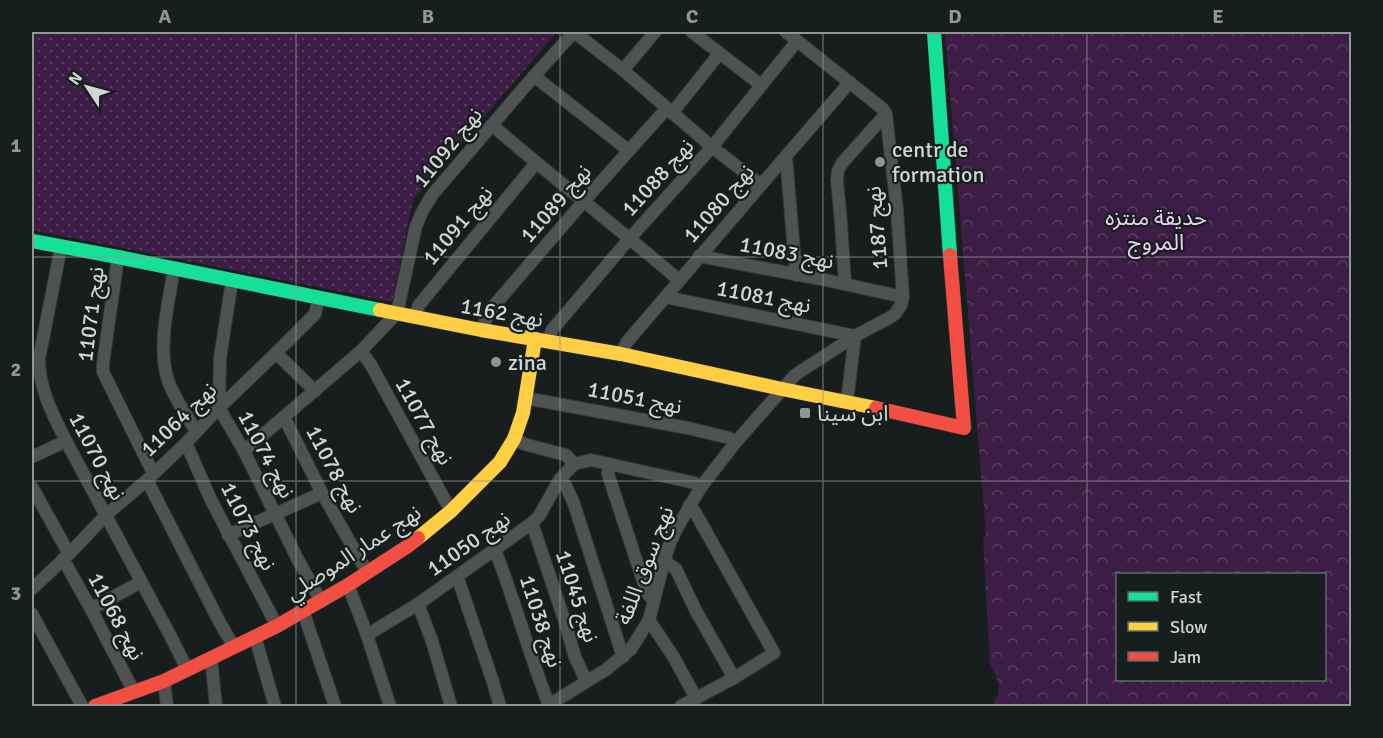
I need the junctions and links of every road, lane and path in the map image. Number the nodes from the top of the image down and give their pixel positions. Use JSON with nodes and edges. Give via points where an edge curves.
{"nodes":[{"id":1,"x":574,"y":32,"type":"edge"},
{"id":2,"x":655,"y":32,"type":"edge"},
{"id":3,"x":692,"y":32,"type":"edge"},
{"id":4,"x":786,"y":32,"type":"edge"},
{"id":5,"x":934,"y":32,"type":"edge"},
{"id":6,"x":798,"y":41,"type":"junction"},
{"id":7,"x":720,"y":54,"type":"junction"},
{"id":8,"x":623,"y":70,"type":"junction"},
{"id":9,"x":534,"y":76,"type":"junction"},
{"id":10,"x":850,"y":82,"type":"junction"},
{"id":11,"x":761,"y":85,"type":"junction"},
{"id":12,"x":670,"y":110,"type":"junction"},
{"id":13,"x":886,"y":114,"type":"junction"},
{"id":14,"x":492,"y":125,"type":"junction"},
{"id":15,"x":712,"y":147,"type":"junction"},
{"id":16,"x":628,"y":150,"type":"junction"},
{"id":17,"x":786,"y":156,"type":"junction"},
{"id":18,"x":536,"y":163,"type":"junction"},
{"id":19,"x":760,"y":184,"type":"junction"},
{"id":20,"x":584,"y":201,"type":"junction"},
{"id":21,"x":630,"y":238,"type":"junction"},
{"id":22,"x":32,"y":241,"type":"edge"},
{"id":23,"x":61,"y":247,"type":"junction"},
{"id":24,"x":699,"y":256,"type":"junction"},
{"id":25,"x":118,"y":257,"type":"junction"},
{"id":26,"x":174,"y":268,"type":"junction"},
{"id":27,"x":796,"y":275,"type":"junction"},
{"id":28,"x":232,"y":280,"type":"junction"},
{"id":29,"x":679,"y":280,"type":"junction"},
{"id":30,"x":845,"y":284,"type":"junction"},
{"id":31,"x":319,"y":297,"type":"junction"},
{"id":32,"x":665,"y":297,"type":"junction"},
{"id":33,"x":903,"y":297,"type":"junction"},
{"id":34,"x":397,"y":313,"type":"junction"},
{"id":35,"x":415,"y":316,"type":"junction"},
{"id":36,"x":481,"y":330,"type":"junction"},
{"id":37,"x":855,"y":336,"type":"junction"},
{"id":38,"x":542,"y":340,"type":"junction"},
{"id":39,"x":361,"y":351,"type":"junction"},
{"id":40,"x":276,"y":353,"type":"junction"},
{"id":41,"x":621,"y":354,"type":"junction"},
{"id":42,"x":35,"y":375,"type":"edge"},
{"id":43,"x":782,"y":389,"type":"junction"},
{"id":44,"x":315,"y":391,"type":"junction"},
{"id":45,"x":525,"y":398,"type":"junction"},
{"id":46,"x":847,"y":400,"type":"junction"},
{"id":47,"x":219,"y":408,"type":"junction"},
{"id":48,"x":284,"y":417,"type":"junction"},
{"id":49,"x":196,"y":431,"type":"junction"},
{"id":50,"x":514,"y":439,"type":"junction"},
{"id":51,"x":66,"y":441,"type":"junction"},
{"id":52,"x":735,"y":442,"type":"junction"},
{"id":53,"x":186,"y":443,"type":"junction"},
{"id":54,"x":244,"y":451,"type":"junction"},
{"id":55,"x":32,"y":457,"type":"edge"},
{"id":56,"x":574,"y":464,"type":"junction"},
{"id":57,"x":609,"y":464,"type":"junction"},
{"id":58,"x":150,"y":476,"type":"junction"},
{"id":59,"x":560,"y":479,"type":"junction"},
{"id":60,"x":32,"y":487,"type":"edge"},
{"id":61,"x":700,"y":487,"type":"junction"},
{"id":62,"x":322,"y":493,"type":"junction"},
{"id":63,"x":689,"y":506,"type":"junction"},
{"id":64,"x":451,"y":511,"type":"junction"},
{"id":65,"x":276,"y":514,"type":"junction"},
{"id":66,"x":106,"y":515,"type":"junction"},
{"id":67,"x":532,"y":523,"type":"junction"},
{"id":68,"x":228,"y":535,"type":"junction"},
{"id":69,"x":495,"y":550,"type":"junction"},
{"id":70,"x":66,"y":556,"type":"junction"},
{"id":71,"x":664,"y":561,"type":"junction"},
{"id":72,"x":367,"y":572,"type":"junction"},
{"id":73,"x":457,"y":576,"type":"junction"},
{"id":74,"x":141,"y":582,"type":"junction"},
{"id":75,"x":348,"y":585,"type":"junction"},
{"id":76,"x":32,"y":589,"type":"edge"},
{"id":77,"x":321,"y":601,"type":"junction"},
{"id":78,"x":654,"y":601,"type":"junction"},
{"id":79,"x":418,"y":604,"type":"junction"},
{"id":80,"x":91,"y":609,"type":"junction"},
{"id":81,"x":303,"y":611,"type":"junction"},
{"id":82,"x":32,"y":614,"type":"edge"},
{"id":83,"x":649,"y":620,"type":"junction"},
{"id":84,"x":277,"y":626,"type":"junction"},
{"id":85,"x":367,"y":635,"type":"junction"},
{"id":86,"x":255,"y":637,"type":"junction"},
{"id":87,"x":234,"y":647,"type":"junction"},
{"id":88,"x":623,"y":657,"type":"junction"},
{"id":89,"x":211,"y":658,"type":"junction"},
{"id":90,"x":187,"y":669,"type":"junction"},
{"id":91,"x":734,"y":678,"type":"junction"},
{"id":92,"x":164,"y":681,"type":"junction"},
{"id":93,"x":586,"y":681,"type":"junction"},
{"id":94,"x":134,"y":693,"type":"junction"},
{"id":95,"x":696,"y":698,"type":"junction"},
{"id":96,"x":119,"y":703,"type":"edge"},
{"id":97,"x":82,"y":706,"type":"edge"},
{"id":98,"x":95,"y":706,"type":"edge"},
{"id":99,"x":167,"y":706,"type":"edge"},
{"id":100,"x":216,"y":706,"type":"edge"},
{"id":101,"x":275,"y":706,"type":"edge"},
{"id":102,"x":335,"y":706,"type":"edge"},
{"id":103,"x":390,"y":706,"type":"edge"},
{"id":104,"x":451,"y":706,"type":"edge"},
{"id":105,"x":500,"y":706,"type":"edge"},
{"id":106,"x":548,"y":706,"type":"edge"},
{"id":107,"x":681,"y":706,"type":"edge"}],
"edges":[{"from":1,"to":8,"type":"street"},
{"from":1,"to":9,"type":"street","name":"نهج 11092"},
{"from":2,"to":8,"type":"street"},
{"from":3,"to":7,"type":"street"},
{"from":4,"to":6,"type":"street"},
{"from":5,"to":46,"type":"street","name":"نهج 1162","via":[[964,428]]},
{"from":6,"to":10,"type":"street"},
{"from":6,"to":11,"type":"street","name":"نهج 11088"},
{"from":7,"to":11,"type":"street"},
{"from":7,"to":12,"type":"street","name":"نهج 11089"},
{"from":8,"to":12,"type":"street"},
{"from":9,"to":14,"type":"street","name":"نهج 11092"},
{"from":9,"to":16,"type":"street"},
{"from":10,"to":13,"type":"street"},
{"from":10,"to":17,"type":"street","name":"نهج 11080"},
{"from":11,"to":15,"type":"street","name":"نهج 11088"},
{"from":12,"to":15,"type":"street"},
{"from":12,"to":16,"type":"street","name":"نهج 11089"},
{"from":13,"to":30,"type":"street","via":[[838,171]]},
{"from":13,"to":33,"type":"street","name":"نهج 1187"},
{"from":14,"to":18,"type":"street"},
{"from":14,"to":34,"type":"street","name":"نهج 11092","via":[[422,212]]},
{"from":15,"to":19,"type":"street"},
{"from":15,"to":21,"type":"street","name":"نهج 11088"},
{"from":16,"to":20,"type":"street","name":"نهج 11089"},
{"from":17,"to":19,"type":"street","name":"نهج 11080"},
{"from":17,"to":27,"type":"street"},
{"from":18,"to":20,"type":"street"},
{"from":18,"to":35,"type":"street","name":"نهج 11091","via":[[419,305]]},
{"from":19,"to":24,"type":"street","name":"نهج 11080"},
{"from":20,"to":21,"type":"street"},
{"from":20,"to":36,"type":"street","name":"نهج 11089","via":[[491,309]]},
{"from":21,"to":29,"type":"street"},
{"from":21,"to":38,"type":"street","name":"نهج 11088"},
{"from":22,"to":23,"type":"street","name":"نهج 1162"},
{"from":23,"to":25,"type":"street","name":"نهج 1162"},
{"from":23,"to":42,"type":"street","name":"نهج 11070"},
{"from":24,"to":27,"type":"street","name":"نهج 11083"},
{"from":24,"to":29,"type":"street","name":"نهج 11080"},
{"from":25,"to":26,"type":"street","name":"نهج 1162"},
{"from":25,"to":58,"type":"street","name":"نهج 11071","via":[[103,372]]},
{"from":26,"to":28,"type":"street","name":"نهج 1162"},
{"from":26,"to":49,"type":"street","via":[[164,366],[169,384]]},
{"from":27,"to":30,"type":"street","name":"نهج 11083"},
{"from":28,"to":31,"type":"street","name":"نهج 1162"},
{"from":28,"to":47,"type":"street","name":"نهج 11074","via":[[220,358]]},
{"from":29,"to":32,"type":"street","name":"نهج 11080"},
{"from":30,"to":33,"type":"street","name":"نهج 11083"},
{"from":31,"to":34,"type":"street","name":"نهج 1162"},
{"from":31,"to":40,"type":"street","name":"نهج 11064","via":[[315,314]]},
{"from":32,"to":37,"type":"street","name":"نهج 11081"},
{"from":32,"to":41,"type":"street","name":"نهج 11080"},
{"from":33,"to":37,"type":"street","name":"نهج 1187","via":[[895,314]]},
{"from":34,"to":35,"type":"street","name":"نهج 1162"},
{"from":34,"to":39,"type":"street","name":"نهج 11078"},
{"from":35,"to":36,"type":"street","name":"نهج 1162"},
{"from":36,"to":38,"type":"street","name":"نهج 1162"},
{"from":37,"to":43,"type":"street","name":"نهج 1187","via":[[795,375]]},
{"from":37,"to":46,"type":"street"},
{"from":38,"to":41,"type":"street","name":"نهج 1162"},
{"from":38,"to":45,"type":"street","name":"نهج عمار الموصلي"},
{"from":39,"to":44,"type":"street","name":"نهج 11078"},
{"from":39,"to":64,"type":"street","name":"نهج 11077"},
{"from":40,"to":44,"type":"street"},
{"from":40,"to":47,"type":"street","name":"نهج 11064"},
{"from":41,"to":43,"type":"street","name":"نهج 1162"},
{"from":42,"to":51,"type":"street","name":"نهج 11070"},
{"from":43,"to":46,"type":"street","name":"نهج 1162"},
{"from":43,"to":52,"type":"street","name":"نهج سوق اللفة"},
{"from":44,"to":48,"type":"street","name":"نهج 11078"},
{"from":45,"to":50,"type":"street","name":"نهج عمار الموصلي"},
{"from":45,"to":52,"type":"street","name":"نهج 11051","via":[[688,428]]},
{"from":47,"to":49,"type":"street","name":"نهج 11064"},
{"from":47,"to":54,"type":"street","name":"نهج 11074"},
{"from":48,"to":54,"type":"street","name":"نهج 11078"},
{"from":48,"to":62,"type":"street","name":"نهج 11078"},
{"from":49,"to":53,"type":"street","name":"نهج 11064"},
{"from":50,"to":56,"type":"street","via":[[566,456]]},
{"from":50,"to":64,"type":"street","name":"نهج عمار الموصلي","via":[[500,462]]},
{"from":51,"to":55,"type":"street"},
{"from":51,"to":66,"type":"street","name":"نهج 11070"},
{"from":52,"to":61,"type":"street","name":"نهج سوق اللفة"},
{"from":53,"to":58,"type":"street","name":"نهج 11064"},
{"from":53,"to":68,"type":"street","name":"نهج 11073"},
{"from":54,"to":65,"type":"street","name":"نهج 11074"},
{"from":56,"to":57,"type":"street","via":[[591,460]]},
{"from":56,"to":59,"type":"street","name":"نهج 11050"},
{"from":57,"to":61,"type":"street"},
{"from":57,"to":78,"type":"street","via":[[610,482],[647,593]]},
{"from":58,"to":66,"type":"street","name":"نهج 11064"},
{"from":58,"to":87,"type":"street","name":"نهج 11071"},
{"from":59,"to":67,"type":"street","name":"نهج 11050"},
{"from":59,"to":88,"type":"street","via":[[574,504]]},
{"from":60,"to":70,"type":"street","name":"نهج 11068"},
{"from":61,"to":63,"type":"street","name":"نهج سوق اللفة"},
{"from":62,"to":65,"type":"street"},
{"from":62,"to":72,"type":"street","name":"نهج 11078"},
{"from":63,"to":71,"type":"street","name":"نهج سوق اللفة"},
{"from":63,"to":91,"type":"street","via":[[774,653]]},
{"from":64,"to":72,"type":"street","name":"نهج عمار الموصلي","via":[[408,546]]},
{"from":65,"to":68,"type":"street"},
{"from":65,"to":77,"type":"street","name":"نهج 11074"},
{"from":66,"to":70,"type":"street","name":"نهج 11064"},
{"from":66,"to":74,"type":"street","name":"نهج 11070"},
{"from":67,"to":69,"type":"street","name":"نهج 11050"},
{"from":67,"to":93,"type":"street","name":"نهج 11045"},
{"from":68,"to":84,"type":"street","name":"نهج 11073"},
{"from":69,"to":73,"type":"street","name":"نهج 11050"},
{"from":69,"to":106,"type":"street","name":"نهج 11038"},
{"from":70,"to":76,"type":"street","name":"نهج 11064"},
{"from":70,"to":80,"type":"street","name":"نهج 11068"},
{"from":71,"to":78,"type":"street","name":"نهج سوق اللفة"},
{"from":71,"to":91,"type":"street","via":[[676,568]]},
{"from":72,"to":75,"type":"street","name":"نهج عمار الموصلي"},
{"from":73,"to":79,"type":"street","name":"نهج 11050"},
{"from":73,"to":105,"type":"street"},
{"from":74,"to":80,"type":"street"},
{"from":74,"to":90,"type":"street","name":"نهج 11070"},
{"from":75,"to":77,"type":"street","name":"نهج عمار الموصلي"},
{"from":75,"to":85,"type":"street"},
{"from":77,"to":81,"type":"street","name":"نهج عمار الموصلي"},
{"from":78,"to":83,"type":"street","name":"نهج سوق اللفة"},
{"from":79,"to":85,"type":"street","name":"نهج 11050"},
{"from":79,"to":104,"type":"street"},
{"from":80,"to":94,"type":"street","name":"نهج 11068"},
{"from":81,"to":84,"type":"street","name":"نهج عمار الموصلي"},
{"from":81,"to":102,"type":"street"},
{"from":82,"to":97,"type":"street"},
{"from":83,"to":88,"type":"street","name":"نهج سوق اللفة"},
{"from":83,"to":95,"type":"street"},
{"from":84,"to":86,"type":"street","name":"نهج عمار الموصلي"},
{"from":85,"to":103,"type":"street"},
{"from":86,"to":87,"type":"street","name":"نهج عمار الموصلي"},
{"from":86,"to":101,"type":"street"},
{"from":87,"to":89,"type":"street","name":"نهج عمار الموصلي"},
{"from":88,"to":93,"type":"street","name":"نهج سوق اللفة"},
{"from":89,"to":90,"type":"street","name":"نهج عمار الموصلي"},
{"from":89,"to":100,"type":"street"},
{"from":90,"to":92,"type":"street","name":"نهج عمار الموصلي"},
{"from":91,"to":95,"type":"street"},
{"from":92,"to":94,"type":"street","name":"نهج عمار الموصلي"},
{"from":92,"to":99,"type":"street"},
{"from":93,"to":106,"type":"street","name":"نهج سوق اللفة"},
{"from":94,"to":96,"type":"street","name":"نهج عمار الموصلي"},
{"from":95,"to":107,"type":"street"},
{"from":96,"to":98,"type":"street","name":"نهج عمار الموصلي"}]}
